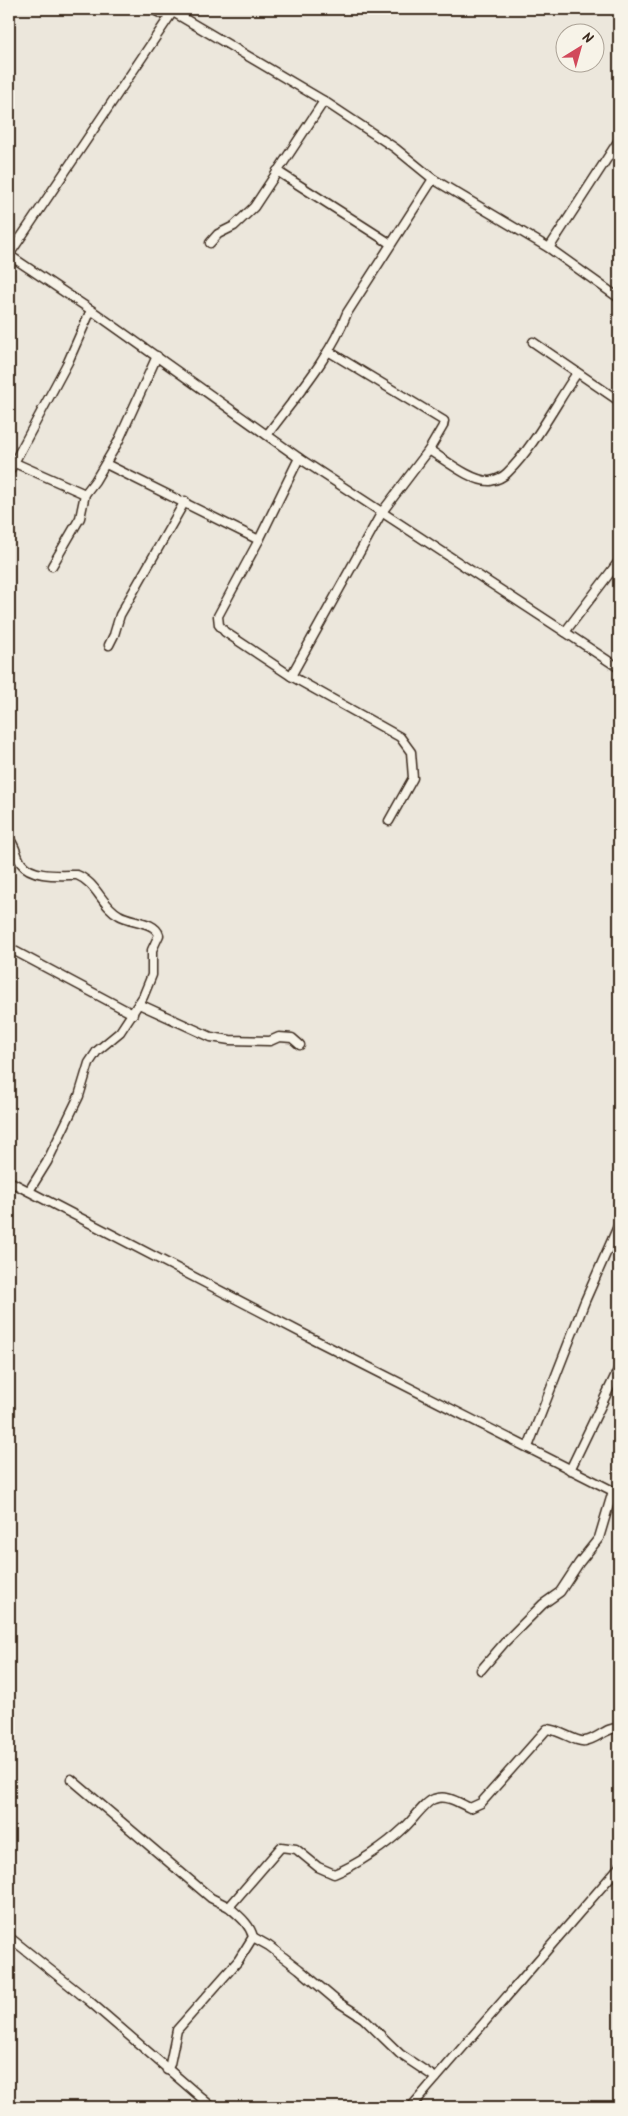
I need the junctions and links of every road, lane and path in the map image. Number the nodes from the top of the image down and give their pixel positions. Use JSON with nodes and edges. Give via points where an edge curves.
{"nodes":[{"id":1,"x":152,"y":9,"type":"edge"},
{"id":2,"x":174,"y":10,"type":"edge"},
{"id":3,"x":324,"y":100,"type":"junction"},
{"id":4,"x":619,"y":140,"type":"edge"},
{"id":5,"x":277,"y":171,"type":"junction"},
{"id":6,"x":433,"y":178,"type":"junction"},
{"id":7,"x":210,"y":243,"type":"dead end"},
{"id":8,"x":391,"y":244,"type":"junction"},
{"id":9,"x":549,"y":248,"type":"junction"},
{"id":10,"x":9,"y":255,"type":"edge"},
{"id":11,"x":619,"y":298,"type":"edge"},
{"id":12,"x":91,"y":310,"type":"junction"},
{"id":13,"x":533,"y":342,"type":"dead end"},
{"id":14,"x":328,"y":352,"type":"junction"},
{"id":15,"x":157,"y":356,"type":"junction"},
{"id":16,"x":577,"y":373,"type":"junction"},
{"id":17,"x":619,"y":401,"type":"edge"},
{"id":18,"x":267,"y":435,"type":"junction"},
{"id":19,"x":429,"y":450,"type":"junction"},
{"id":20,"x":299,"y":458,"type":"junction"},
{"id":21,"x":15,"y":462,"type":"junction"},
{"id":22,"x":106,"y":464,"type":"junction"},
{"id":23,"x":9,"y":472,"type":"edge"},
{"id":24,"x":85,"y":494,"type":"junction"},
{"id":25,"x":185,"y":501,"type":"junction"},
{"id":26,"x":382,"y":512,"type":"junction"},
{"id":27,"x":259,"y":540,"type":"junction"},
{"id":28,"x":619,"y":561,"type":"edge"},
{"id":29,"x":52,"y":566,"type":"dead end"},
{"id":30,"x":566,"y":632,"type":"junction"},
{"id":31,"x":109,"y":645,"type":"dead end"},
{"id":32,"x":619,"y":668,"type":"edge"},
{"id":33,"x":9,"y":676,"type":"edge"},
{"id":34,"x":291,"y":676,"type":"junction"},
{"id":35,"x":9,"y":686,"type":"edge"},
{"id":36,"x":389,"y":821,"type":"dead end"},
{"id":37,"x":9,"y":839,"type":"edge"},
{"id":38,"x":9,"y":948,"type":"edge"},
{"id":39,"x":139,"y":1004,"type":"junction"},
{"id":40,"x":133,"y":1014,"type":"junction"},
{"id":41,"x":300,"y":1045,"type":"dead end"},
{"id":42,"x":9,"y":1182,"type":"edge"},
{"id":43,"x":28,"y":1191,"type":"junction"},
{"id":44,"x":619,"y":1224,"type":"edge"},
{"id":45,"x":619,"y":1368,"type":"edge"},
{"id":46,"x":528,"y":1447,"type":"junction"},
{"id":47,"x":570,"y":1470,"type":"junction"},
{"id":48,"x":616,"y":1493,"type":"edge"},
{"id":49,"x":481,"y":1670,"type":"dead end"},
{"id":50,"x":619,"y":1728,"type":"edge"},
{"id":51,"x":71,"y":1779,"type":"dead end"},
{"id":52,"x":619,"y":1867,"type":"edge"},
{"id":53,"x":229,"y":1907,"type":"junction"},
{"id":54,"x":9,"y":1937,"type":"edge"},
{"id":55,"x":253,"y":1937,"type":"junction"},
{"id":56,"x":167,"y":2070,"type":"junction"},
{"id":57,"x":436,"y":2078,"type":"junction"},
{"id":58,"x":212,"y":2107,"type":"edge"},
{"id":59,"x":412,"y":2107,"type":"edge"}],
"edges":[{"from":1,"to":2,"type":"street","via":[[162,14]]},
{"from":2,"to":3,"type":"street"},
{"from":2,"to":10,"type":"street"},
{"from":3,"to":5,"type":"street"},
{"from":3,"to":6,"type":"street"},
{"from":4,"to":9,"type":"street"},
{"from":5,"to":7,"type":"street","via":[[254,207]]},
{"from":5,"to":8,"type":"street"},
{"from":6,"to":8,"type":"street"},
{"from":6,"to":9,"type":"street"},
{"from":8,"to":14,"type":"street","via":[[347,313]]},
{"from":9,"to":11,"type":"street"},
{"from":10,"to":12,"type":"street"},
{"from":12,"to":15,"type":"street"},
{"from":12,"to":21,"type":"street","via":[[68,362]]},
{"from":13,"to":16,"type":"street"},
{"from":14,"to":18,"type":"street"},
{"from":14,"to":19,"type":"street","via":[[444,421]]},
{"from":15,"to":18,"type":"street"},
{"from":15,"to":22,"type":"street"},
{"from":16,"to":17,"type":"street"},
{"from":16,"to":19,"type":"street","via":[[531,443],[501,478],[489,481],[476,479]]},
{"from":18,"to":20,"type":"street"},
{"from":19,"to":26,"type":"street"},
{"from":20,"to":26,"type":"street"},
{"from":20,"to":27,"type":"street"},
{"from":21,"to":23,"type":"street"},
{"from":21,"to":24,"type":"street"},
{"from":22,"to":24,"type":"street"},
{"from":22,"to":25,"type":"street"},
{"from":24,"to":29,"type":"street","via":[[80,518]]},
{"from":25,"to":27,"type":"street"},
{"from":25,"to":31,"type":"street","via":[[120,615]]},
{"from":26,"to":30,"type":"street"},
{"from":26,"to":34,"type":"street"},
{"from":27,"to":34,"type":"street","via":[[218,616],[219,624],[225,632]]},
{"from":28,"to":30,"type":"street"},
{"from":30,"to":32,"type":"street"},
{"from":33,"to":35,"type":"street"},
{"from":34,"to":36,"type":"street","via":[[400,737],[411,752],[413,778]]},
{"from":37,"to":39,"type":"street","via":[[25,866],[44,874],[82,877],[113,912],[159,932],[152,950],[152,975]]},
{"from":38,"to":40,"type":"street"},
{"from":39,"to":40,"type":"street"},
{"from":39,"to":41,"type":"street","via":[[211,1037],[270,1041],[279,1037],[292,1038]]},
{"from":40,"to":43,"type":"street","via":[[89,1063],[79,1096],[47,1162]]},
{"from":42,"to":43,"type":"street"},
{"from":43,"to":46,"type":"street"},
{"from":44,"to":46,"type":"street"},
{"from":45,"to":47,"type":"street"},
{"from":46,"to":47,"type":"street"},
{"from":47,"to":48,"type":"street"},
{"from":48,"to":49,"type":"street","via":[[599,1538],[560,1592],[543,1604]]},
{"from":50,"to":53,"type":"street","via":[[585,1741],[547,1729],[481,1803],[470,1808],[454,1800],[432,1799],[402,1830],[349,1868],[334,1874],[318,1867],[296,1849],[281,1847]]},
{"from":51,"to":53,"type":"street","via":[[212,1898]]},
{"from":52,"to":57,"type":"street"},
{"from":53,"to":55,"type":"street","via":[[246,1922]]},
{"from":54,"to":56,"type":"street","via":[[88,2000]]},
{"from":55,"to":56,"type":"street","via":[[238,1961],[177,2030]]},
{"from":55,"to":57,"type":"street","via":[[364,2018],[400,2054]]},
{"from":56,"to":58,"type":"street"},
{"from":57,"to":59,"type":"street"}]}
